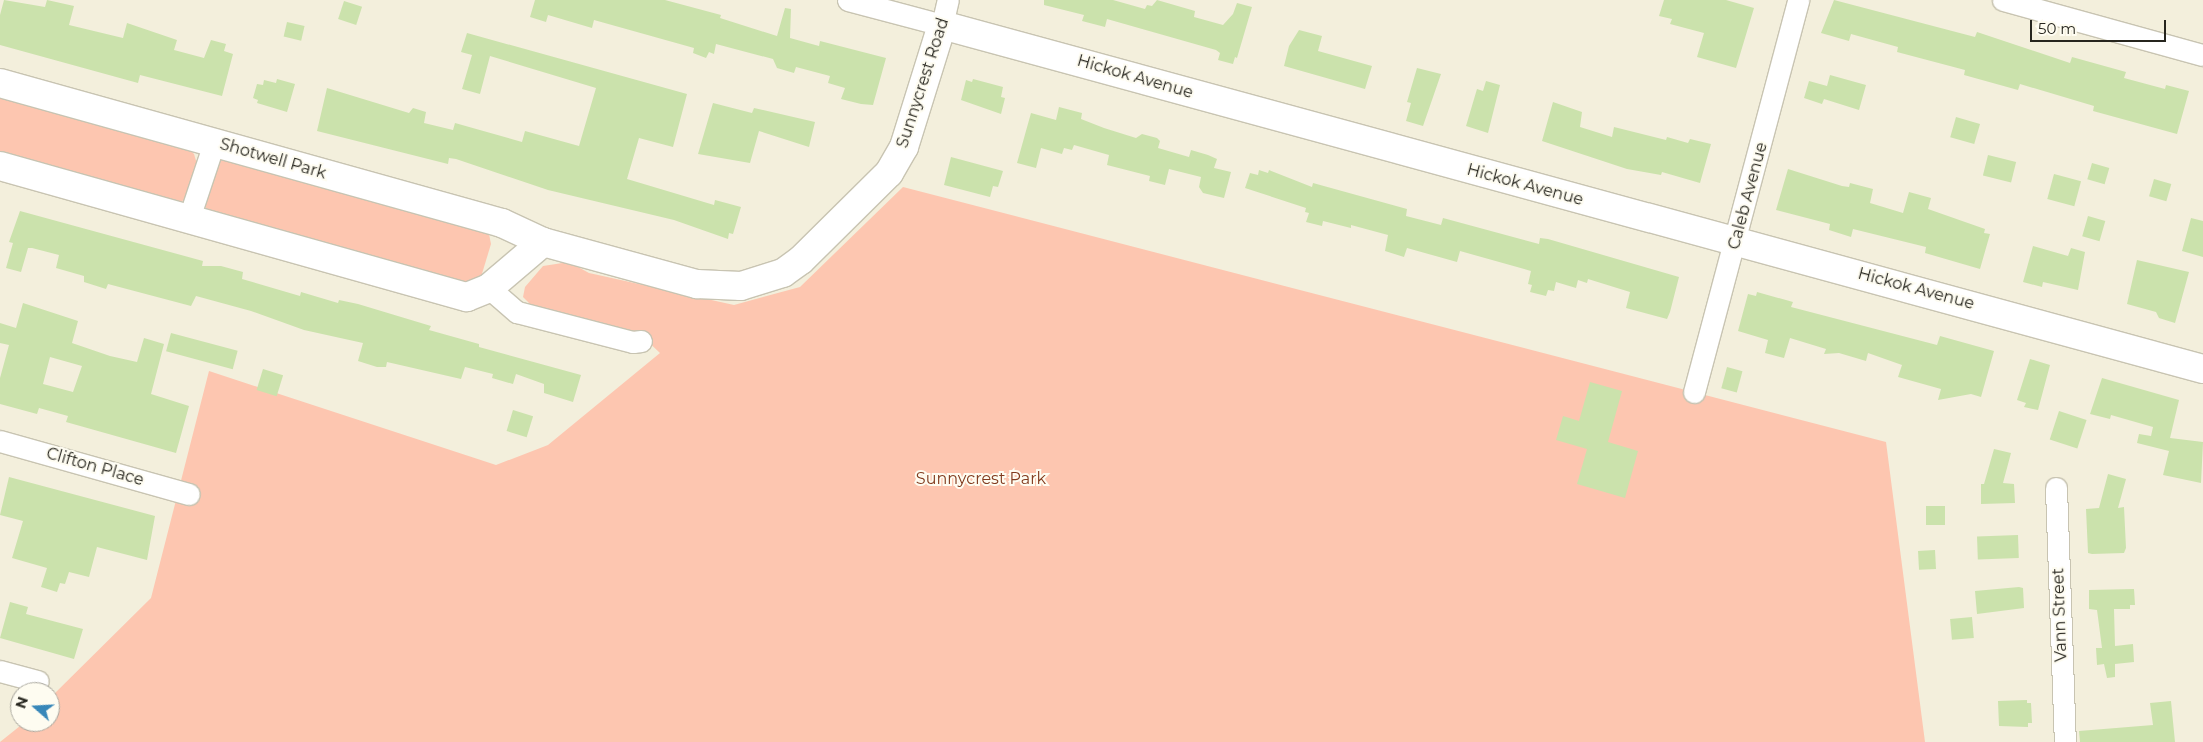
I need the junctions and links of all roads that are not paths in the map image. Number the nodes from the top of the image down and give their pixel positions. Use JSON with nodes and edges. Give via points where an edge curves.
{"nodes":[{"id":1,"x":848,"y":0,"type":"edge"},
{"id":2,"x":1798,"y":0,"type":"edge"},
{"id":3,"x":2003,"y":0,"type":"edge"},
{"id":4,"x":945,"y":12,"type":"edge"},
{"id":5,"x":2203,"y":55,"type":"edge"},
{"id":6,"x":0,"y":83,"type":"edge"},
{"id":7,"x":214,"y":143,"type":"junction"},
{"id":8,"x":0,"y":166,"type":"edge"},
{"id":9,"x":854,"y":209,"type":"joint"},
{"id":10,"x":189,"y":218,"type":"junction"},
{"id":11,"x":1736,"y":241,"type":"junction"},
{"id":12,"x":543,"y":242,"type":"junction"},
{"id":13,"x":489,"y":288,"type":"junction"},
{"id":14,"x":641,"y":341,"type":"dead end"},
{"id":15,"x":2203,"y":369,"type":"edge"},
{"id":16,"x":1694,"y":392,"type":"dead end"},
{"id":17,"x":0,"y":441,"type":"edge"},
{"id":18,"x":2056,"y":488,"type":"dead end"},
{"id":19,"x":189,"y":494,"type":"dead end"},
{"id":20,"x":0,"y":671,"type":"edge"},
{"id":21,"x":38,"y":681,"type":"dead end"},
{"id":22,"x":2065,"y":742,"type":"edge"}],
"edges":[{"from":1,"to":4,"type":"street","name":"Hickok Avenue"},
{"from":2,"to":11,"type":"street","name":"Caleb Avenue"},
{"from":3,"to":5,"type":"street"},
{"from":4,"to":9,"type":"street","name":"Sunnycrest Road","via":[[904,147],[889,173]]},
{"from":4,"to":11,"type":"street","name":"Hickok Avenue","via":[[1322,131]]},
{"from":6,"to":7,"type":"street","name":"Shotwell Park"},
{"from":7,"to":10,"type":"street"},
{"from":7,"to":12,"type":"street","name":"Shotwell Park","via":[[502,223]]},
{"from":8,"to":10,"type":"street"},
{"from":9,"to":12,"type":"street","name":"Shotwell Park","via":[[783,273],[741,286],[697,284]]},
{"from":10,"to":13,"type":"street","via":[[467,297]]},
{"from":11,"to":15,"type":"street","name":"Hickok Avenue"},
{"from":11,"to":16,"type":"street","name":"Caleb Avenue"},
{"from":12,"to":13,"type":"street"},
{"from":13,"to":14,"type":"street","via":[[517,312],[632,342]]},
{"from":17,"to":19,"type":"street","name":"Clifton Place"},
{"from":18,"to":22,"type":"street","name":"Vann Street"},
{"from":20,"to":21,"type":"street"}]}
